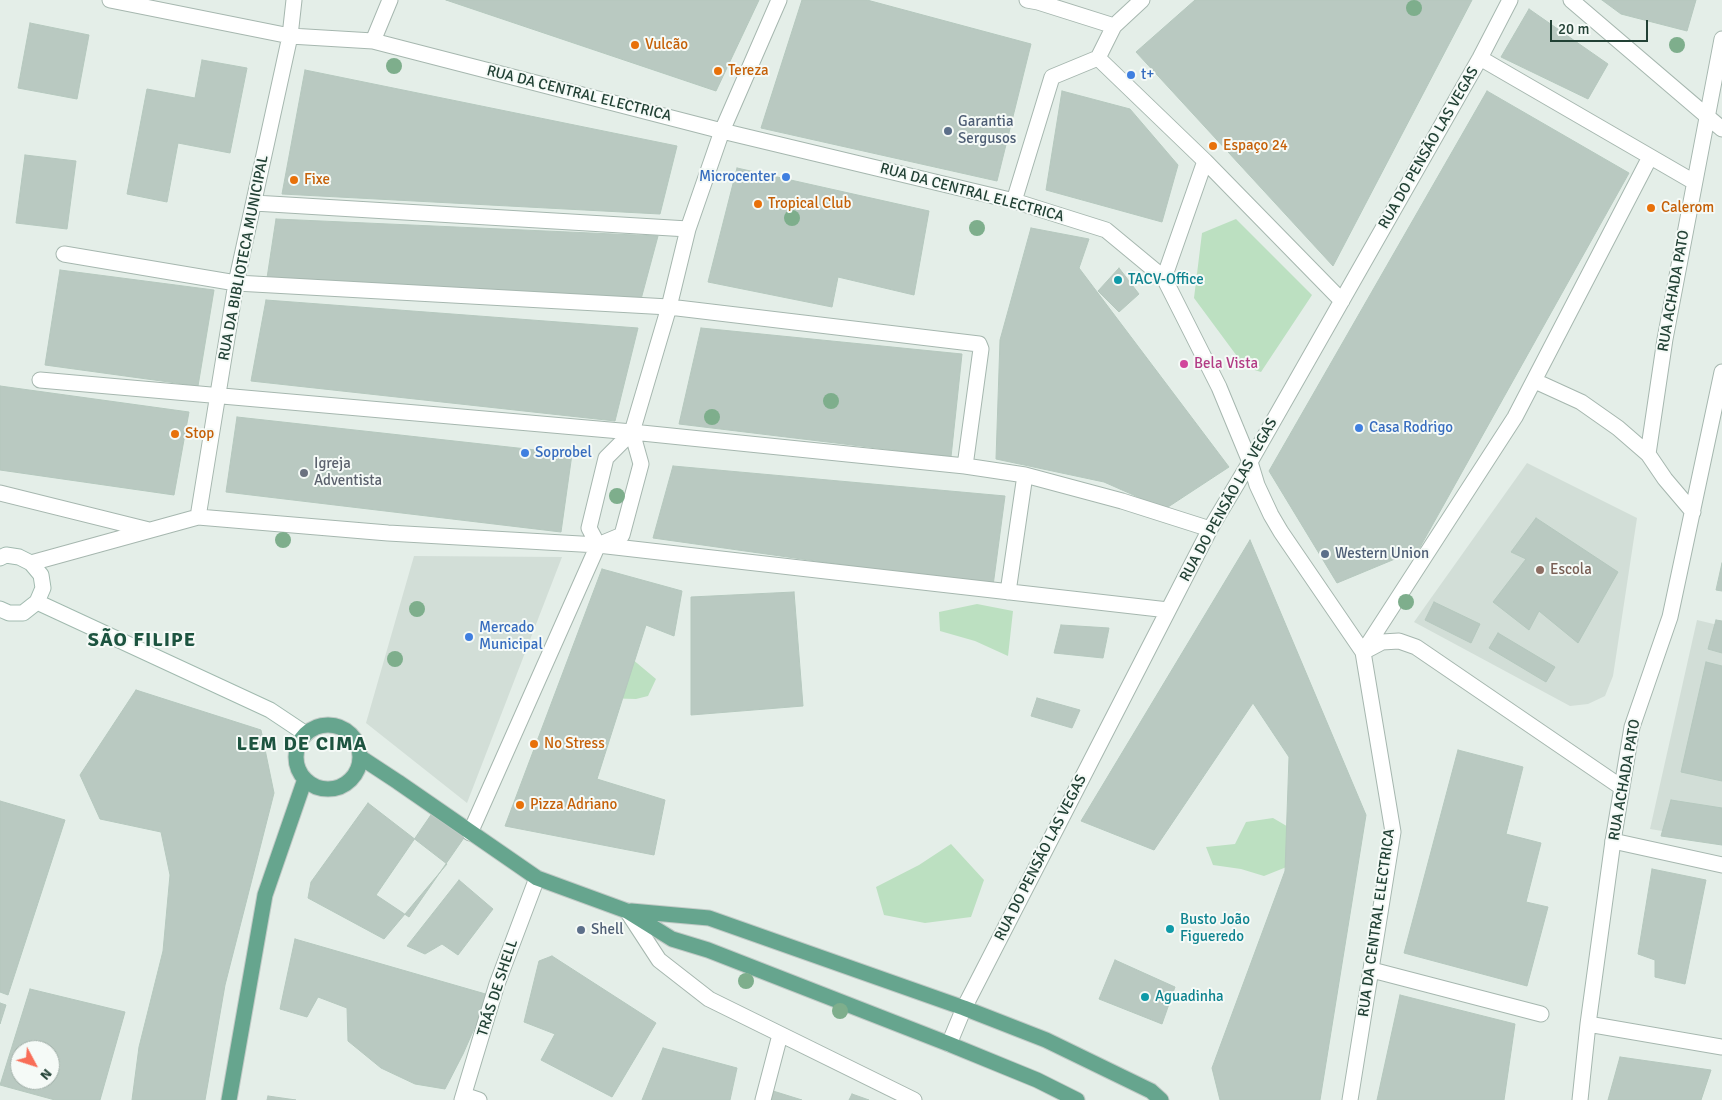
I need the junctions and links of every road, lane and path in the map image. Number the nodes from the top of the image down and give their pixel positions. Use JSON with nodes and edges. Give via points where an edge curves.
{"nodes":[{"id":1,"x":110,"y":0,"type":"edge"},
{"id":2,"x":294,"y":0,"type":"edge"},
{"id":3,"x":390,"y":0,"type":"edge"},
{"id":4,"x":779,"y":0,"type":"edge"},
{"id":5,"x":1142,"y":0,"type":"edge"},
{"id":6,"x":1510,"y":0,"type":"edge"},
{"id":7,"x":1571,"y":0,"type":"edge"},
{"id":8,"x":1033,"y":1,"type":"edge"},
{"id":9,"x":1114,"y":26,"type":"junction"},
{"id":10,"x":290,"y":36,"type":"junction"},
{"id":11,"x":1722,"y":39,"type":"edge"},
{"id":12,"x":373,"y":41,"type":"junction"},
{"id":13,"x":1098,"y":58,"type":"junction"},
{"id":14,"x":1480,"y":58,"type":"junction"},
{"id":15,"x":1707,"y":115,"type":"junction"},
{"id":16,"x":1722,"y":129,"type":"edge"},
{"id":17,"x":722,"y":131,"type":"junction"},
{"id":18,"x":1650,"y":157,"type":"junction"},
{"id":19,"x":1206,"y":161,"type":"junction"},
{"id":20,"x":1694,"y":182,"type":"junction"},
{"id":21,"x":1014,"y":201,"type":"junction"},
{"id":22,"x":254,"y":203,"type":"junction"},
{"id":23,"x":688,"y":230,"type":"junction"},
{"id":24,"x":64,"y":254,"type":"dead end"},
{"id":25,"x":1164,"y":278,"type":"junction"},
{"id":26,"x":236,"y":283,"type":"junction"},
{"id":27,"x":1342,"y":301,"type":"junction"},
{"id":28,"x":669,"y":307,"type":"junction"},
{"id":29,"x":1722,"y":372,"type":"edge"},
{"id":30,"x":40,"y":380,"type":"dead end"},
{"id":31,"x":1535,"y":382,"type":"junction"},
{"id":32,"x":217,"y":396,"type":"junction"},
{"id":33,"x":632,"y":432,"type":"junction"},
{"id":34,"x":1648,"y":454,"type":"junction"},
{"id":35,"x":1250,"y":462,"type":"junction"},
{"id":36,"x":965,"y":466,"type":"junction"},
{"id":37,"x":1025,"y":475,"type":"junction"},
{"id":38,"x":0,"y":494,"type":"edge"},
{"id":39,"x":1693,"y":512,"type":"junction"},
{"id":40,"x":198,"y":517,"type":"junction"},
{"id":41,"x":1210,"y":529,"type":"junction"},
{"id":42,"x":151,"y":530,"type":"junction"},
{"id":43,"x":598,"y":545,"type":"junction"},
{"id":44,"x":0,"y":558,"type":"edge"},
{"id":45,"x":31,"y":563,"type":"junction"},
{"id":46,"x":1008,"y":592,"type":"junction"},
{"id":47,"x":37,"y":602,"type":"junction"},
{"id":48,"x":0,"y":609,"type":"edge"},
{"id":49,"x":1168,"y":610,"type":"junction"},
{"id":50,"x":1363,"y":652,"type":"junction"},
{"id":51,"x":306,"y":734,"type":"junction"},
{"id":52,"x":360,"y":757,"type":"junction"},
{"id":53,"x":305,"y":779,"type":"junction"},
{"id":54,"x":1621,"y":787,"type":"junction"},
{"id":55,"x":470,"y":833,"type":"junction"},
{"id":56,"x":1613,"y":841,"type":"junction"},
{"id":57,"x":1722,"y":865,"type":"edge"},
{"id":58,"x":537,"y":878,"type":"junction"},
{"id":59,"x":627,"y":911,"type":"junction"},
{"id":60,"x":1372,"y":970,"type":"junction"},
{"id":61,"x":964,"y":1008,"type":"junction"},
{"id":62,"x":1541,"y":1014,"type":"dead end"},
{"id":63,"x":1588,"y":1024,"type":"junction"},
{"id":64,"x":780,"y":1035,"type":"junction"},
{"id":65,"x":949,"y":1044,"type":"junction"},
{"id":66,"x":1722,"y":1047,"type":"edge"},
{"id":67,"x":463,"y":1098,"type":"edge"},
{"id":68,"x":229,"y":1100,"type":"edge"},
{"id":69,"x":479,"y":1100,"type":"edge"},
{"id":70,"x":763,"y":1100,"type":"edge"},
{"id":71,"x":914,"y":1100,"type":"edge"},
{"id":72,"x":1077,"y":1100,"type":"edge"},
{"id":73,"x":1161,"y":1100,"type":"edge"},
{"id":74,"x":1350,"y":1100,"type":"edge"},
{"id":75,"x":1580,"y":1100,"type":"edge"}],
"edges":[{"from":1,"to":10,"type":"street","name":"RUA DA CENTRAL ELECTRICA"},
{"from":2,"to":10,"type":"street","name":"RUA DA BIBLIOTECA MUNICIPAL"},
{"from":3,"to":12,"type":"street"},
{"from":4,"to":17,"type":"street"},
{"from":5,"to":9,"type":"street"},
{"from":6,"to":14,"type":"street","name":"RUA DO PENSÃO LAS VEGAS"},
{"from":7,"to":15,"type":"street"},
{"from":8,"to":9,"type":"street"},
{"from":9,"to":13,"type":"street"},
{"from":10,"to":12,"type":"street","name":"RUA DA CENTRAL ELECTRICA"},
{"from":10,"to":22,"type":"street","name":"RUA DA BIBLIOTECA MUNICIPAL"},
{"from":11,"to":15,"type":"street","name":"RUA ACHADA PATO"},
{"from":12,"to":17,"type":"street","name":"RUA DA CENTRAL ELECTRICA"},
{"from":13,"to":19,"type":"street"},
{"from":13,"to":21,"type":"street","via":[[1052,77]]},
{"from":14,"to":18,"type":"street"},
{"from":14,"to":27,"type":"street","name":"RUA DO PENSÃO LAS VEGAS"},
{"from":15,"to":16,"type":"street"},
{"from":15,"to":20,"type":"street","name":"RUA ACHADA PATO"},
{"from":17,"to":21,"type":"street","name":"RUA DA CENTRAL ELECTRICA"},
{"from":17,"to":23,"type":"street"},
{"from":18,"to":20,"type":"street"},
{"from":18,"to":31,"type":"street"},
{"from":19,"to":25,"type":"street"},
{"from":19,"to":27,"type":"street"},
{"from":20,"to":34,"type":"street","name":"RUA ACHADA PATO"},
{"from":21,"to":25,"type":"street","name":"RUA DA CENTRAL ELECTRICA","via":[[1106,230]]},
{"from":22,"to":23,"type":"street"},
{"from":22,"to":26,"type":"street","name":"RUA DA BIBLIOTECA MUNICIPAL"},
{"from":23,"to":28,"type":"street"},
{"from":24,"to":26,"type":"street"},
{"from":25,"to":35,"type":"street","name":"RUA DA CENTRAL ELECTRICA","via":[[1219,387]]},
{"from":26,"to":28,"type":"street"},
{"from":26,"to":32,"type":"street","name":"RUA DA BIBLIOTECA MUNICIPAL"},
{"from":27,"to":35,"type":"street","name":"RUA DO PENSÃO LAS VEGAS"},
{"from":28,"to":33,"type":"street"},
{"from":28,"to":36,"type":"street","via":[[979,344],[981,349]]},
{"from":29,"to":39,"type":"street","name":"RUA ACHADA PATO"},
{"from":30,"to":32,"type":"street"},
{"from":31,"to":34,"type":"street","via":[[1581,402]]},
{"from":31,"to":50,"type":"street"},
{"from":32,"to":33,"type":"street"},
{"from":32,"to":40,"type":"street","name":"RUA DA BIBLIOTECA MUNICIPAL"},
{"from":33,"to":36,"type":"street"},
{"from":33,"to":43,"type":"street","via":[[606,458],[589,528]]},
{"from":33,"to":43,"type":"street","via":[[640,464],[622,535]]},
{"from":34,"to":39,"type":"street"},
{"from":35,"to":41,"type":"street","name":"RUA DO PENSÃO LAS VEGAS"},
{"from":35,"to":50,"type":"street","name":"RUA DA CENTRAL ELECTRICA","via":[[1257,485],[1281,532]]},
{"from":36,"to":37,"type":"street"},
{"from":37,"to":41,"type":"street","via":[[1122,500]]},
{"from":37,"to":46,"type":"street"},
{"from":38,"to":42,"type":"street"},
{"from":39,"to":54,"type":"street","name":"RUA ACHADA PATO","via":[[1670,618],[1632,727]]},
{"from":40,"to":42,"type":"street"},
{"from":40,"to":43,"type":"street","via":[[388,533]]},
{"from":41,"to":49,"type":"street","name":"RUA DO PENSÃO LAS VEGAS"},
{"from":42,"to":45,"type":"street"},
{"from":43,"to":46,"type":"street"},
{"from":43,"to":55,"type":"street"},
{"from":44,"to":45,"type":"street","via":[[6,555],[19,557]]},
{"from":45,"to":47,"type":"street","via":[[41,575],[43,588]]},
{"from":46,"to":49,"type":"street"},
{"from":47,"to":48,"type":"street","via":[[23,613]]},
{"from":47,"to":51,"type":"street","via":[[270,710]]},
{"from":49,"to":61,"type":"street","name":"RUA DO PENSÃO LAS VEGAS"},
{"from":50,"to":54,"type":"street","via":[[1382,642],[1399,641],[1416,648]]},
{"from":50,"to":60,"type":"street","name":"RUA DA CENTRAL ELECTRICA","via":[[1393,832]]},
{"from":51,"to":52,"type":"main road","via":[[316,727],[340,728],[351,734],[358,745]]},
{"from":51,"to":53,"type":"main road","via":[[298,744],[296,756],[298,769]]},
{"from":52,"to":53,"type":"main road","via":[[358,769],[340,787],[327,789]]},
{"from":52,"to":55,"type":"main road"},
{"from":53,"to":68,"type":"main road","via":[[266,895]]},
{"from":54,"to":56,"type":"street","name":"RUA ACHADA PATO"},
{"from":55,"to":58,"type":"main road"},
{"from":56,"to":57,"type":"street"},
{"from":56,"to":63,"type":"street","name":"RUA ACHADA PATO"},
{"from":58,"to":59,"type":"main road"},
{"from":58,"to":67,"type":"street","name":"TRÁS DE SHELL","via":[[497,984]]},
{"from":59,"to":61,"type":"main road","via":[[709,918]]},
{"from":59,"to":64,"type":"street","via":[[659,960],[709,999]]},
{"from":59,"to":65,"type":"main road","via":[[672,939]]},
{"from":60,"to":62,"type":"street"},
{"from":60,"to":74,"type":"street","name":"RUA DA CENTRAL ELECTRICA"},
{"from":61,"to":65,"type":"street","name":"RUA DO PENSÃO LAS VEGAS"},
{"from":61,"to":73,"type":"main road","via":[[1046,1040],[1151,1091]]},
{"from":63,"to":66,"type":"street"},
{"from":63,"to":75,"type":"street","name":"RUA ACHADA PATO"},
{"from":64,"to":70,"type":"street"},
{"from":64,"to":71,"type":"street"},
{"from":65,"to":72,"type":"main road"},
{"from":67,"to":69,"type":"street"}]}
